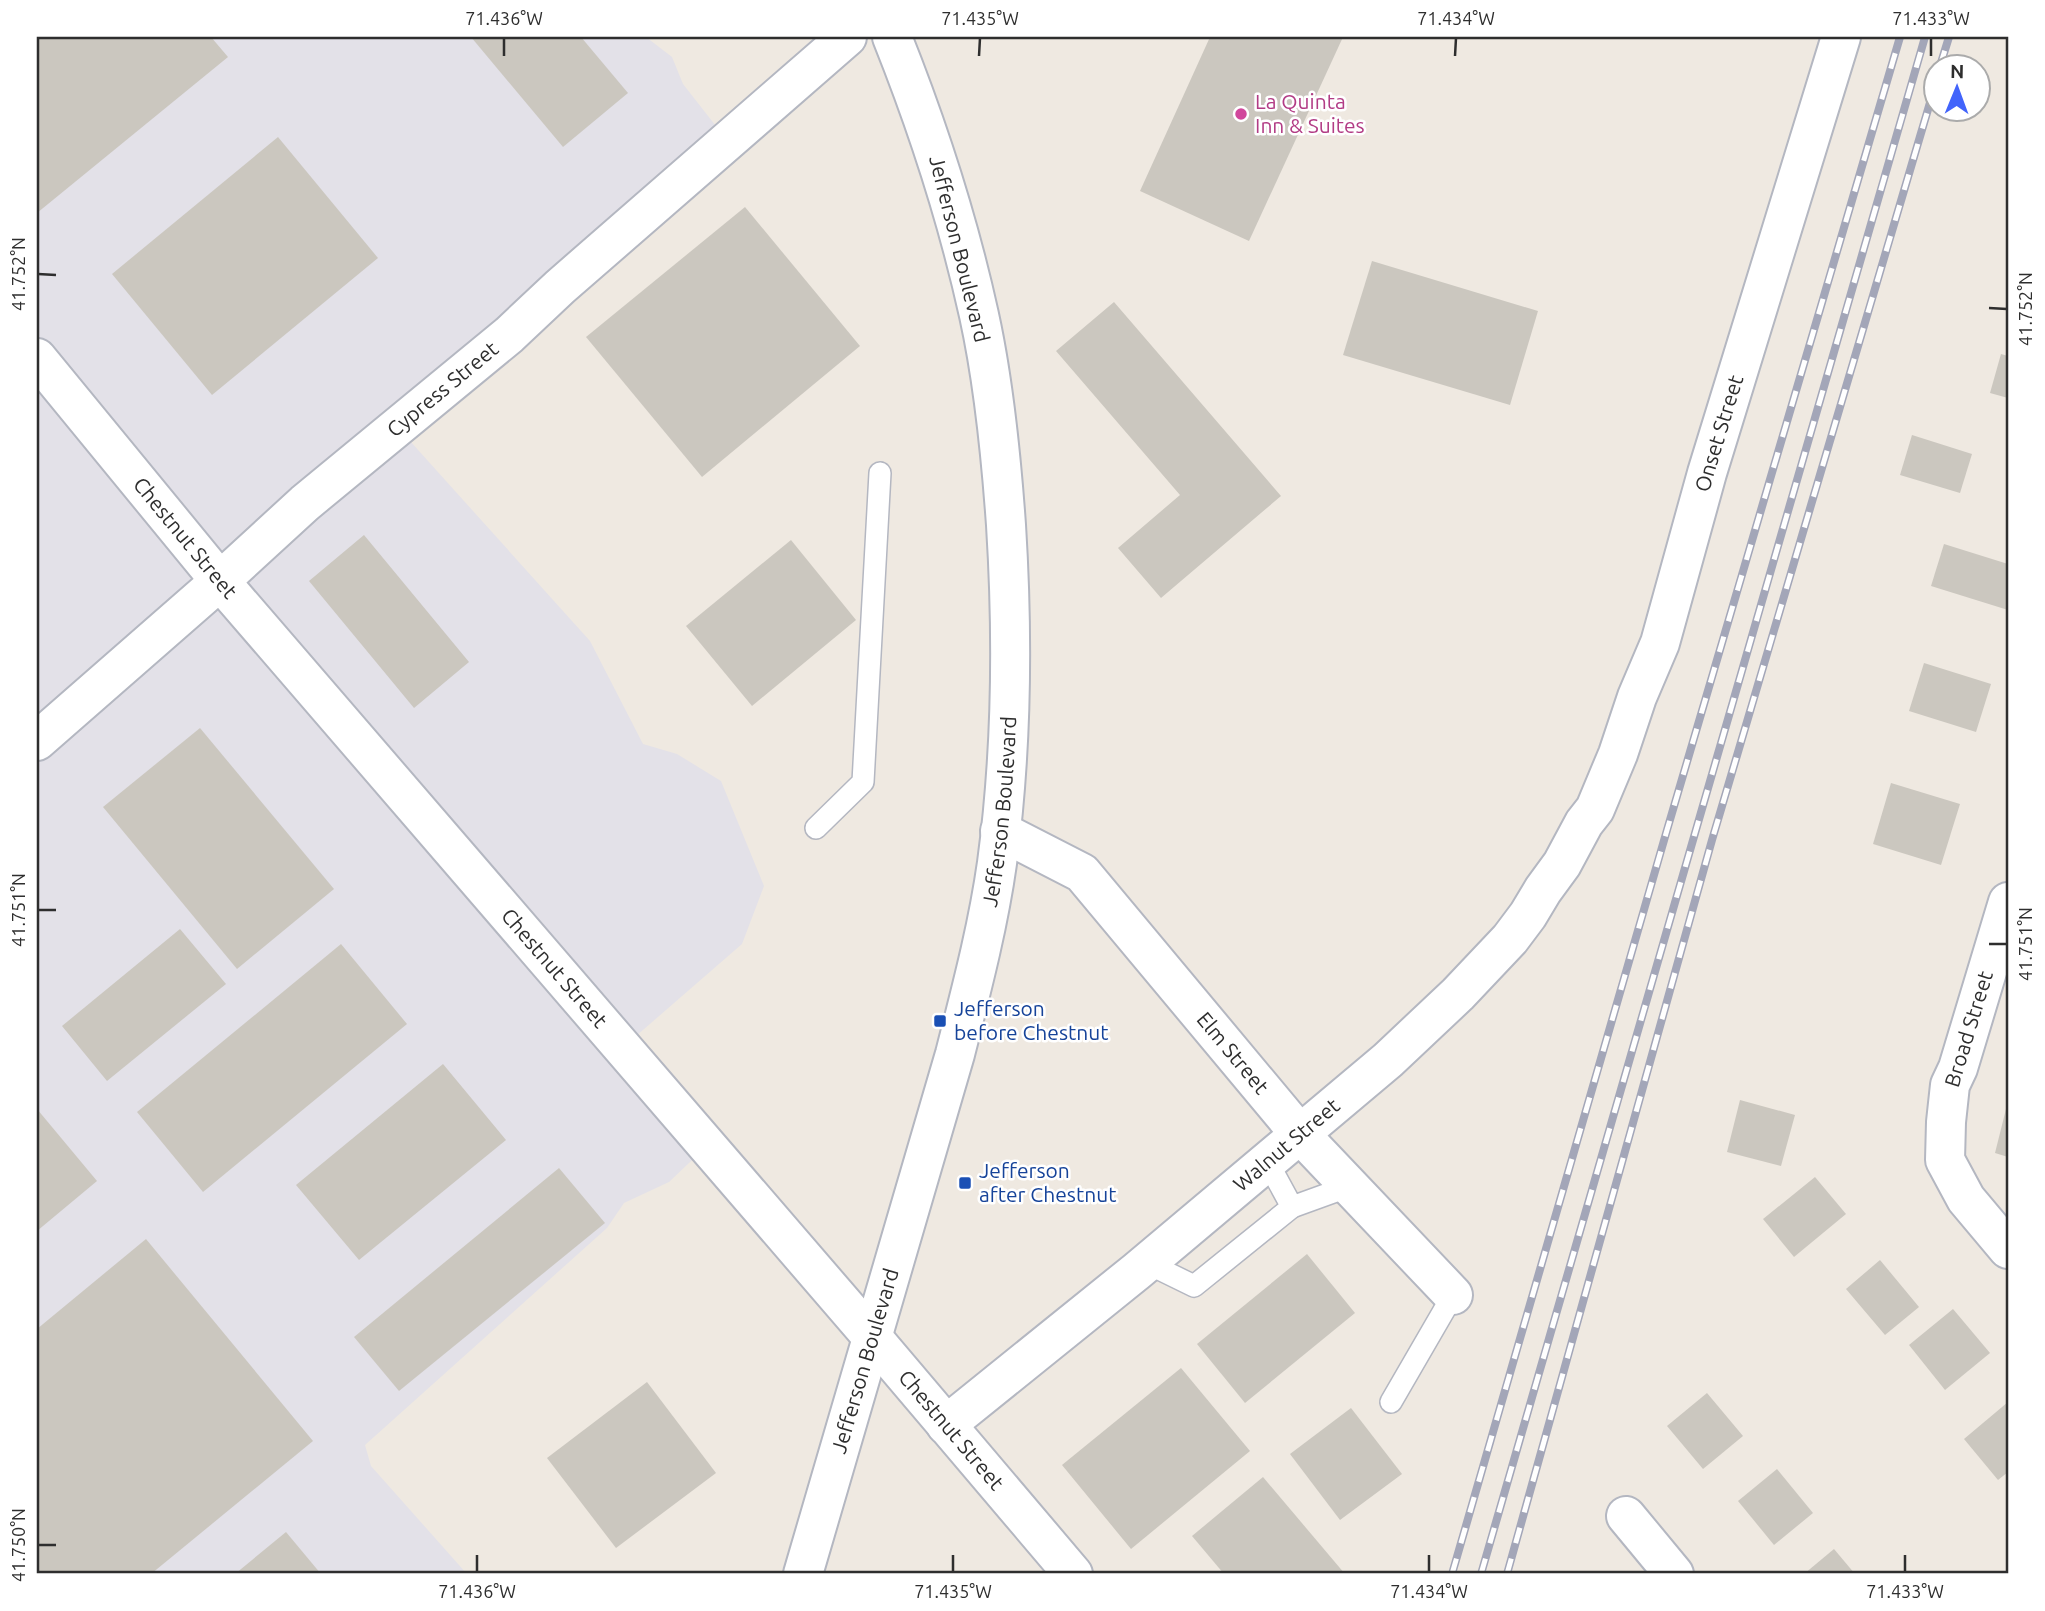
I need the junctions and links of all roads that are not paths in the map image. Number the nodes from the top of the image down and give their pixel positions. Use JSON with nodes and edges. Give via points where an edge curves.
{"nodes":[{"id":1,"x":847,"y":37,"type":"edge"},
{"id":2,"x":892,"y":37,"type":"edge"},
{"id":3,"x":1841,"y":37,"type":"edge"},
{"id":4,"x":37,"y":358,"type":"edge"},
{"id":5,"x":880,"y":473,"type":"dead end"},
{"id":6,"x":220,"y":581,"type":"junction"},
{"id":7,"x":37,"y":741,"type":"edge"},
{"id":8,"x":1584,"y":823,"type":"joint"},
{"id":9,"x":816,"y":828,"type":"dead end"},
{"id":10,"x":1000,"y":831,"type":"junction"},
{"id":11,"x":2008,"y":902,"type":"edge"},
{"id":12,"x":1299,"y":1133,"type":"junction"},
{"id":13,"x":1267,"y":1161,"type":"junction"},
{"id":14,"x":1350,"y":1185,"type":"junction"},
{"id":15,"x":1292,"y":1207,"type":"junction"},
{"id":16,"x":2008,"y":1249,"type":"edge"},
{"id":17,"x":1147,"y":1263,"type":"junction"},
{"id":18,"x":1453,"y":1295,"type":"joint"},
{"id":19,"x":872,"y":1337,"type":"junction"},
{"id":20,"x":1391,"y":1402,"type":"dead end"},
{"id":21,"x":946,"y":1425,"type":"junction"},
{"id":22,"x":1626,"y":1516,"type":"dead end"},
{"id":23,"x":803,"y":1574,"type":"edge"},
{"id":24,"x":1073,"y":1574,"type":"edge"},
{"id":25,"x":1674,"y":1574,"type":"edge"}],
"edges":[{"from":1,"to":6,"type":"street","name":"Cypress Street","via":[[509,335],[305,503]]},
{"from":2,"to":10,"type":"street","name":"Jefferson Boulevard","via":[[932,144],[960,238],[991,381],[1005,506],[1011,627]]},
{"from":3,"to":8,"type":"street","name":"Onset Street","via":[[1707,473],[1660,643],[1618,754]]},
{"from":4,"to":6,"type":"street","name":"Chestnut Street"},
{"from":5,"to":9,"type":"lane","via":[[863,782]]},
{"from":6,"to":7,"type":"street","name":"Cypress Street"},
{"from":6,"to":19,"type":"street","name":"Chestnut Street"},
{"from":8,"to":12,"type":"street","name":"Walnut Street","via":[[1562,864],[1510,939],[1388,1060]]},
{"from":10,"to":12,"type":"street","name":"Elm Street","via":[[1082,873]]},
{"from":10,"to":19,"type":"street","name":"Jefferson Boulevard","via":[[987,920],[964,1016]]},
{"from":11,"to":16,"type":"street","name":"Broad Street","via":[[1950,1086],[1945,1160],[1966,1199]]},
{"from":12,"to":13,"type":"street","name":"Walnut Street"},
{"from":12,"to":14,"type":"street","name":"Elm Street"},
{"from":13,"to":15,"type":"lane"},
{"from":13,"to":17,"type":"street","name":"Walnut Street"},
{"from":14,"to":15,"type":"lane"},
{"from":14,"to":18,"type":"street","name":"Elm Street"},
{"from":15,"to":17,"type":"lane","via":[[1194,1286]]},
{"from":17,"to":21,"type":"street","name":"Walnut Street"},
{"from":18,"to":20,"type":"lane"},
{"from":19,"to":21,"type":"street","name":"Chestnut Street"},
{"from":19,"to":23,"type":"street","name":"Jefferson Boulevard"},
{"from":21,"to":24,"type":"street","name":"Chestnut Street"},
{"from":22,"to":25,"type":"street"}]}
